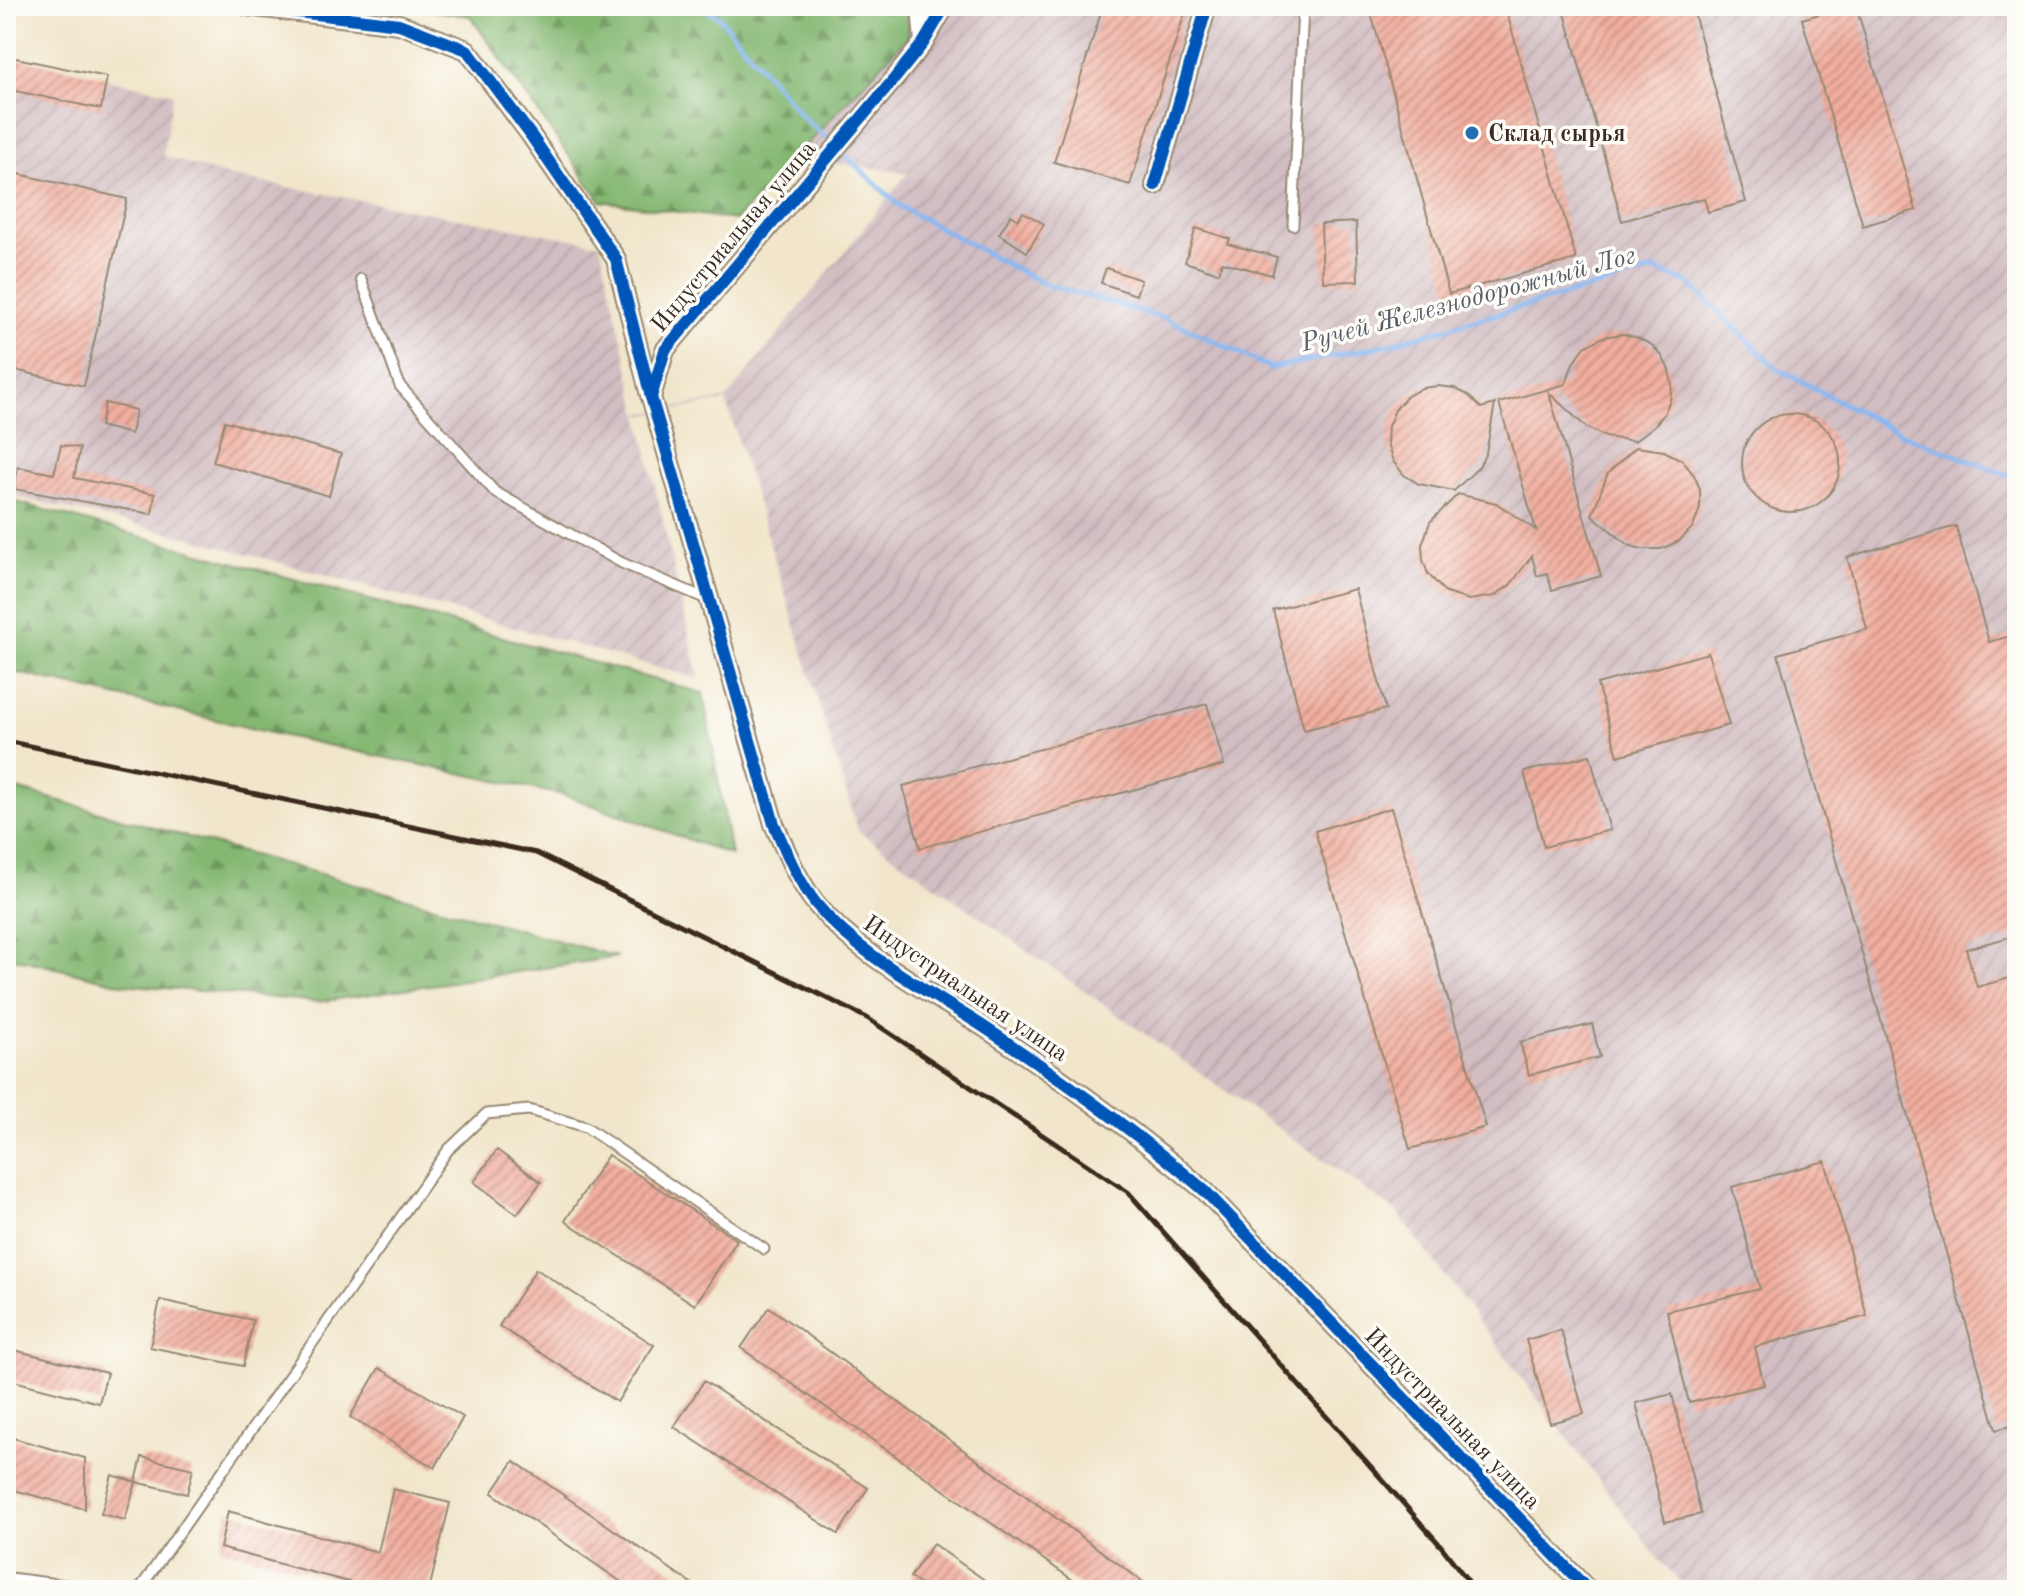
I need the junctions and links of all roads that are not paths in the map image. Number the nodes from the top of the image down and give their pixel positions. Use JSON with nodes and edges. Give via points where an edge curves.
{"nodes":[{"id":1,"x":247,"y":6,"type":"edge"},
{"id":2,"x":921,"y":6,"type":"edge"},
{"id":3,"x":945,"y":6,"type":"edge"},
{"id":4,"x":1207,"y":6,"type":"edge"},
{"id":5,"x":1303,"y":6,"type":"edge"},
{"id":6,"x":924,"y":42,"type":"junction"},
{"id":7,"x":1155,"y":185,"type":"dead end"},
{"id":8,"x":1293,"y":225,"type":"dead end"},
{"id":9,"x":361,"y":279,"type":"dead end"},
{"id":10,"x":651,"y":397,"type":"junction"},
{"id":11,"x":710,"y":600,"type":"junction"},
{"id":12,"x":764,"y":1249,"type":"dead end"},
{"id":13,"x":6,"y":1582,"type":"edge"},
{"id":14,"x":68,"y":1590,"type":"edge"},
{"id":15,"x":139,"y":1590,"type":"edge"},
{"id":16,"x":1588,"y":1590,"type":"edge"}],
"edges":[{"from":1,"to":10,"type":"street","via":[[399,24],[467,50],[616,259]]},
{"from":2,"to":6,"type":"street"},
{"from":3,"to":6,"type":"street","name":"Индустриальная улица"},
{"from":4,"to":7,"type":"street"},
{"from":5,"to":8,"type":"lane"},
{"from":6,"to":10,"type":"street","name":"Индустриальная улица","via":[[665,350]]},
{"from":9,"to":11,"type":"lane","via":[[400,386],[495,492],[622,563]]},
{"from":10,"to":11,"type":"street","name":"Индустриальная улица"},
{"from":11,"to":16,"type":"street","name":"Индустриальная улица","via":[[774,824],[797,877],[818,905],[858,944],[1067,1082],[1205,1191]]},
{"from":12,"to":15,"type":"lane","via":[[586,1127],[529,1110],[486,1114],[448,1150]]},
{"from":13,"to":14,"type":"street"}]}
